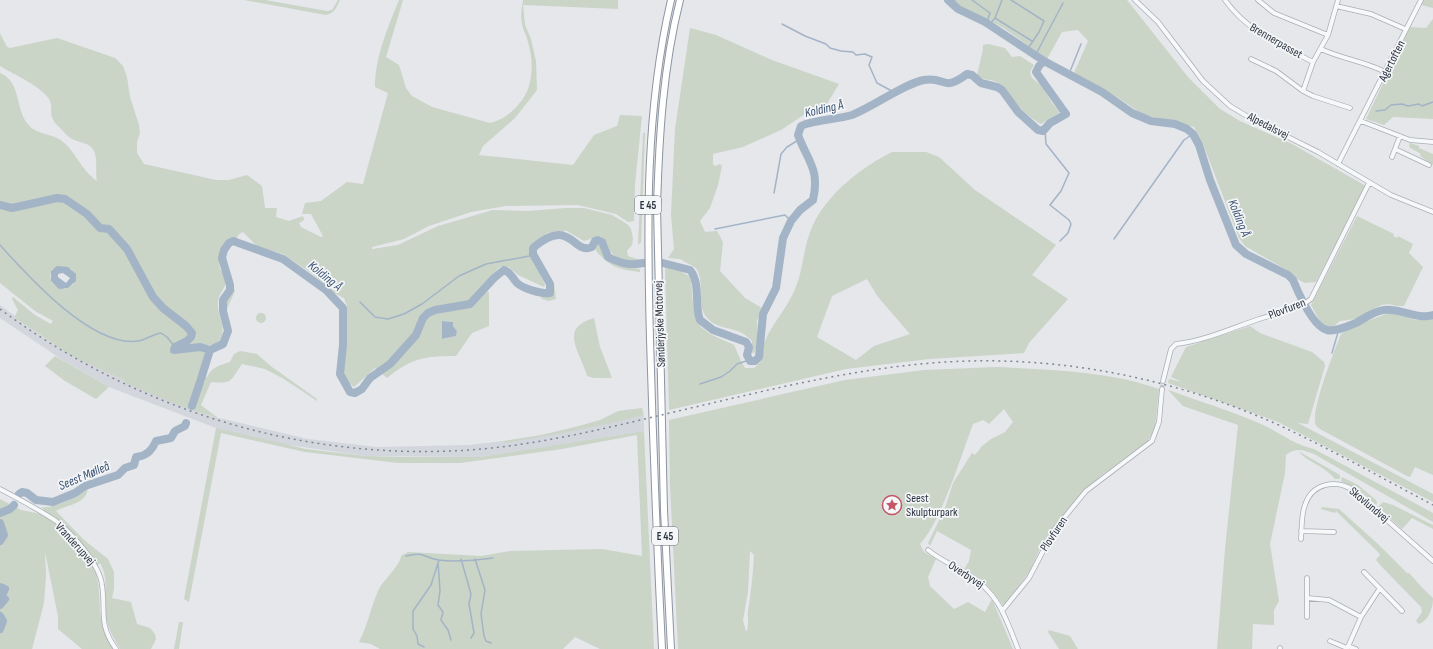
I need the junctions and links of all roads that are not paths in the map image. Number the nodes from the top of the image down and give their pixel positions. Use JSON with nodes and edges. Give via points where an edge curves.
{"nodes":[{"id":1,"x":671,"y":0,"type":"edge"},
{"id":2,"x":680,"y":0,"type":"edge"},
{"id":3,"x":1135,"y":0,"type":"edge"},
{"id":4,"x":1224,"y":0,"type":"edge"},
{"id":5,"x":1258,"y":0,"type":"edge"},
{"id":6,"x":1338,"y":0,"type":"edge"},
{"id":7,"x":1421,"y":0,"type":"edge"},
{"id":8,"x":1336,"y":6,"type":"junction"},
{"id":9,"x":1403,"y":28,"type":"dead end"},
{"id":10,"x":1328,"y":35,"type":"junction"},
{"id":11,"x":1321,"y":49,"type":"junction"},
{"id":12,"x":1251,"y":59,"type":"dead end"},
{"id":13,"x":1313,"y":62,"type":"junction"},
{"id":14,"x":1381,"y":70,"type":"dead end"},
{"id":15,"x":1303,"y":91,"type":"junction"},
{"id":16,"x":1350,"y":108,"type":"dead end"},
{"id":17,"x":1361,"y":121,"type":"junction"},
{"id":18,"x":1400,"y":136,"type":"junction"},
{"id":19,"x":1433,"y":142,"type":"edge"},
{"id":20,"x":1395,"y":149,"type":"junction"},
{"id":21,"x":1392,"y":157,"type":"dead end"},
{"id":22,"x":1338,"y":164,"type":"junction"},
{"id":23,"x":1429,"y":165,"type":"dead end"},
{"id":24,"x":1369,"y":183,"type":"junction"},
{"id":25,"x":1433,"y":212,"type":"edge"},
{"id":26,"x":1163,"y":381,"type":"tunnel mouth"},
{"id":27,"x":1162,"y":389,"type":"tunnel mouth"},
{"id":28,"x":0,"y":489,"type":"edge"},
{"id":29,"x":1302,"y":531,"type":"junction"},
{"id":30,"x":1334,"y":532,"type":"dead end"},
{"id":31,"x":1301,"y":539,"type":"dead end"},
{"id":32,"x":928,"y":550,"type":"dead end"},
{"id":33,"x":1433,"y":560,"type":"edge"},
{"id":34,"x":1364,"y":572,"type":"dead end"},
{"id":35,"x":1307,"y":578,"type":"dead end"},
{"id":36,"x":1380,"y":588,"type":"junction"},
{"id":37,"x":1307,"y":598,"type":"junction"},
{"id":38,"x":1002,"y":611,"type":"junction"},
{"id":39,"x":1402,"y":612,"type":"dead end"},
{"id":40,"x":1361,"y":616,"type":"junction"},
{"id":41,"x":1307,"y":618,"type":"dead end"},
{"id":42,"x":1330,"y":641,"type":"dead end"},
{"id":43,"x":1348,"y":648,"type":"edge"},
{"id":44,"x":116,"y":649,"type":"edge"},
{"id":45,"x":662,"y":649,"type":"edge"},
{"id":46,"x":671,"y":649,"type":"edge"},
{"id":47,"x":1018,"y":649,"type":"edge"},
{"id":48,"x":1356,"y":649,"type":"edge"}],
"edges":[{"from":1,"to":45,"type":"highway","name":"Sønderjyske Motorvej","number":"E 45","via":[[660,56],[653,116],[648,220],[653,464]]},
{"from":2,"to":46,"type":"highway","name":"Sønderjyske Motorvej","number":"E 45","via":[[666,84],[658,159],[657,207],[664,510]]},
{"from":3,"to":22,"type":"street","name":"Alpedalsvej","via":[[1158,22],[1215,94],[1250,118]]},
{"from":4,"to":13,"type":"street","name":"Brennerpasset","via":[[1233,12],[1256,32]]},
{"from":5,"to":10,"type":"street","name":"Brennerpasset","via":[[1274,13]]},
{"from":6,"to":8,"type":"street","name":"Brennerpasset"},
{"from":7,"to":17,"type":"street","name":"Agertoften"},
{"from":8,"to":9,"type":"street","via":[[1371,14]]},
{"from":8,"to":10,"type":"street","name":"Brennerpasset"},
{"from":10,"to":11,"type":"street","name":"Brennerpasset"},
{"from":11,"to":13,"type":"street","name":"Brennerpasset"},
{"from":11,"to":14,"type":"street","name":"Brennerpasset"},
{"from":12,"to":15,"type":"street","via":[[1276,71]]},
{"from":13,"to":15,"type":"street","name":"Brennerpasset"},
{"from":15,"to":16,"type":"street"},
{"from":17,"to":18,"type":"street"},
{"from":17,"to":22,"type":"street","name":"Agertoften"},
{"from":18,"to":19,"type":"street","via":[[1420,142]]},
{"from":18,"to":20,"type":"street"},
{"from":20,"to":21,"type":"street"},
{"from":20,"to":23,"type":"street"},
{"from":22,"to":24,"type":"street","name":"Alpedalsvej"},
{"from":24,"to":25,"type":"street","name":"Alpedalsvej"},
{"from":24,"to":26,"type":"street","name":"Plovfuren","via":[[1313,296],[1308,301],[1190,342],[1176,344],[1171,349]]},
{"from":27,"to":38,"type":"street","name":"Plovfuren","via":[[1159,422],[1152,441],[1086,491],[1054,530],[1029,578]]},
{"from":28,"to":44,"type":"street","name":"Vranderupvej","via":[[57,522],[89,555],[101,575],[104,624]]},
{"from":29,"to":30,"type":"street"},
{"from":29,"to":31,"type":"street","name":"Skovlundvej"},
{"from":29,"to":33,"type":"street","name":"Skovlundvej","via":[[1303,509],[1311,494],[1326,484],[1343,484]]},
{"from":32,"to":38,"type":"street","name":"Overbyvej","via":[[986,588]]},
{"from":34,"to":36,"type":"street"},
{"from":35,"to":37,"type":"street"},
{"from":36,"to":39,"type":"street"},
{"from":36,"to":40,"type":"street"},
{"from":37,"to":40,"type":"street","via":[[1329,600]]},
{"from":37,"to":41,"type":"street"},
{"from":38,"to":47,"type":"street","name":"Overbyvej"},
{"from":40,"to":43,"type":"street"},
{"from":42,"to":43,"type":"street"},
{"from":43,"to":48,"type":"street"}]}
